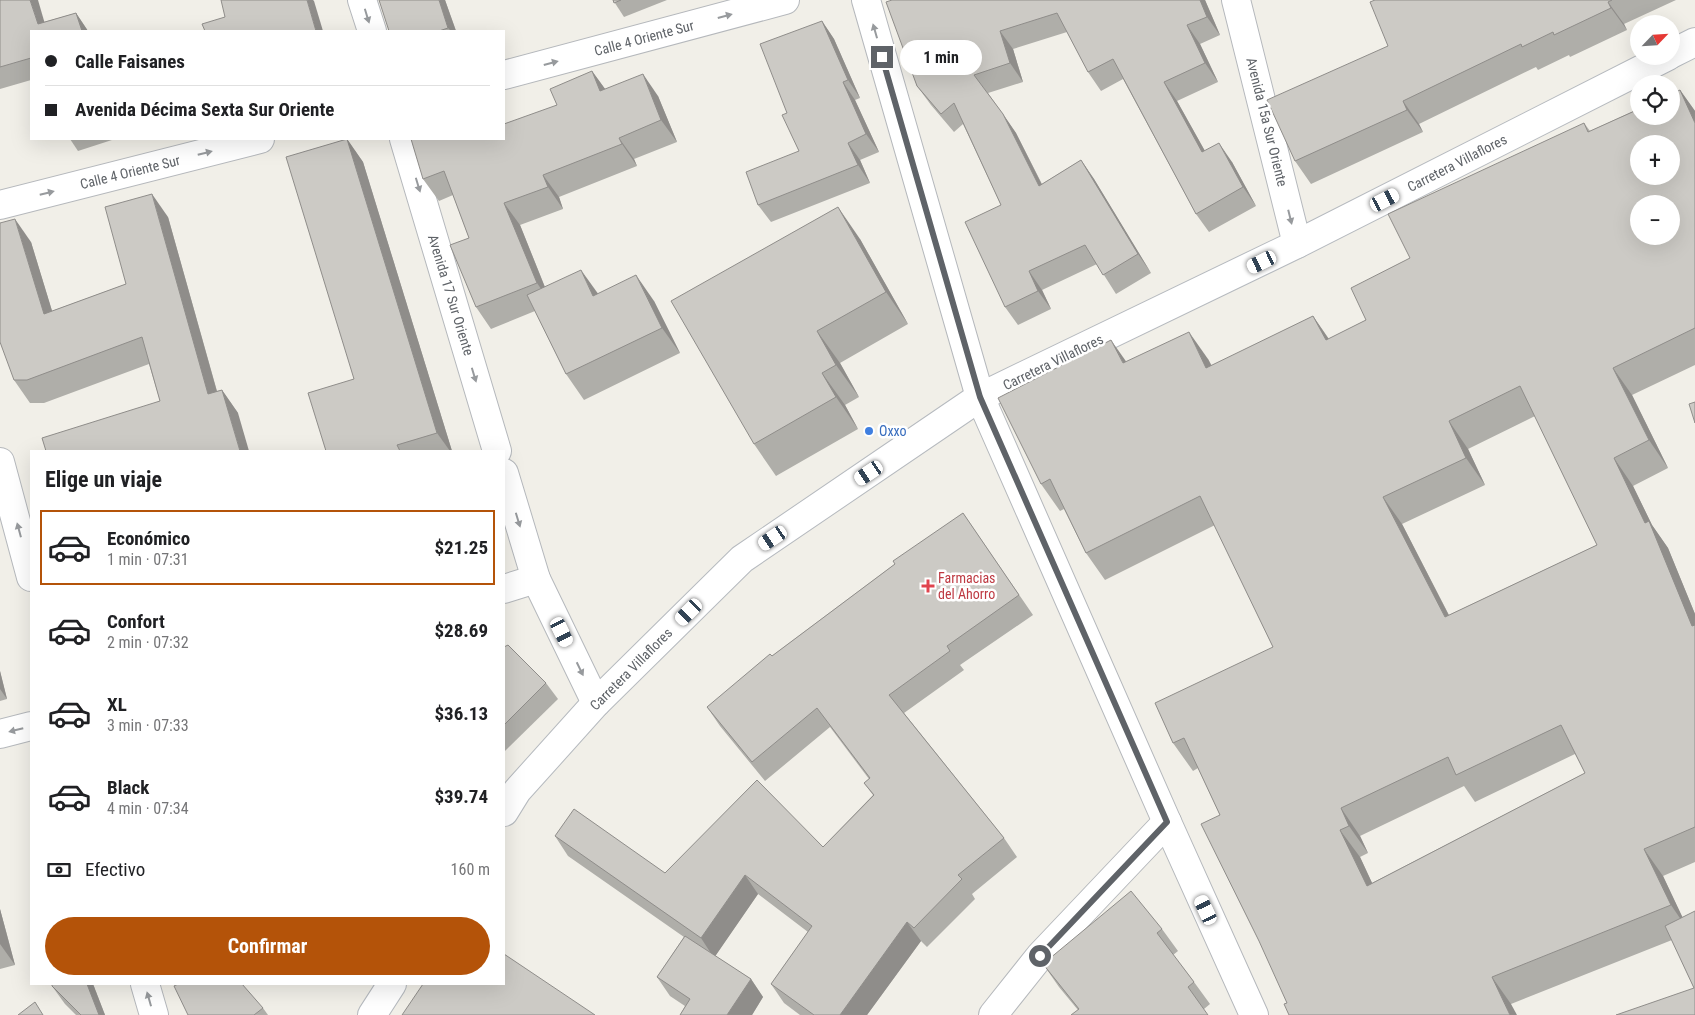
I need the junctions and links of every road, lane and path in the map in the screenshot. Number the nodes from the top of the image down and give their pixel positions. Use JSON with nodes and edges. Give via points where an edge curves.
{"nodes":[{"id":1,"x":362,"y":0,"type":"edge"},
{"id":2,"x":785,"y":0,"type":"edge"},
{"id":3,"x":866,"y":0,"type":"edge"},
{"id":4,"x":1236,"y":0,"type":"edge"},
{"id":5,"x":372,"y":30,"type":"edge"},
{"id":6,"x":1695,"y":42,"type":"edge"},
{"id":7,"x":1680,"y":50,"type":"edge"},
{"id":8,"x":1650,"y":65,"type":"edge"},
{"id":9,"x":505,"y":75,"type":"edge"},
{"id":10,"x":256,"y":140,"type":"edge"},
{"id":11,"x":404,"y":140,"type":"edge"},
{"id":12,"x":0,"y":205,"type":"edge"},
{"id":13,"x":1297,"y":244,"type":"junction"},
{"id":14,"x":980,"y":397,"type":"junction"},
{"id":15,"x":497,"y":450,"type":"edge"},
{"id":16,"x":0,"y":462,"type":"edge"},
{"id":17,"x":505,"y":476,"type":"edge"},
{"id":18,"x":30,"y":573,"type":"edge"},
{"id":19,"x":536,"y":579,"type":"junction"},
{"id":20,"x":505,"y":589,"type":"edge"},
{"id":21,"x":596,"y":703,"type":"junction"},
{"id":22,"x":30,"y":726,"type":"edge"},
{"id":23,"x":0,"y":734,"type":"edge"},
{"id":24,"x":505,"y":810,"type":"edge"},
{"id":25,"x":1167,"y":822,"type":"junction"},
{"id":26,"x":145,"y":985,"type":"edge"},
{"id":27,"x":391,"y":985,"type":"edge"},
{"id":28,"x":154,"y":1015,"type":"edge"},
{"id":29,"x":372,"y":1015,"type":"edge"},
{"id":30,"x":994,"y":1015,"type":"edge"},
{"id":31,"x":1254,"y":1015,"type":"edge"}],
"edges":[{"from":1,"to":5,"type":"street","one_way":true},
{"from":9,"to":2,"type":"street","name":"Calle 4 Oriente Sur","one_way":true},
{"from":14,"to":3,"type":"street","one_way":true},
{"from":4,"to":13,"type":"street","name":"Avenida 15a Sur Oriente","one_way":true},
{"from":6,"to":7,"type":"street"},
{"from":8,"to":13,"type":"street","name":"Carretera Villaflores"},
{"from":12,"to":10,"type":"street","name":"Calle 4 Oriente Sur","one_way":true},
{"from":11,"to":15,"type":"street","name":"Avenida 17 Sur Oriente","one_way":true},
{"from":13,"to":14,"type":"street","name":"Carretera Villaflores"},
{"from":14,"to":21,"type":"street","name":"Carretera Villaflores","via":[[742,559]]},
{"from":14,"to":25,"type":"street"},
{"from":18,"to":16,"type":"street","one_way":true},
{"from":17,"to":19,"type":"street","one_way":true},
{"from":19,"to":20,"type":"street"},
{"from":19,"to":21,"type":"street","one_way":true},
{"from":21,"to":24,"type":"street","name":"Carretera Villaflores","via":[[517,791]]},
{"from":22,"to":23,"type":"street","one_way":true},
{"from":25,"to":30,"type":"street","via":[[1040,956]]},
{"from":25,"to":31,"type":"street"},
{"from":28,"to":26,"type":"street","one_way":true},
{"from":27,"to":29,"type":"street"}]}
